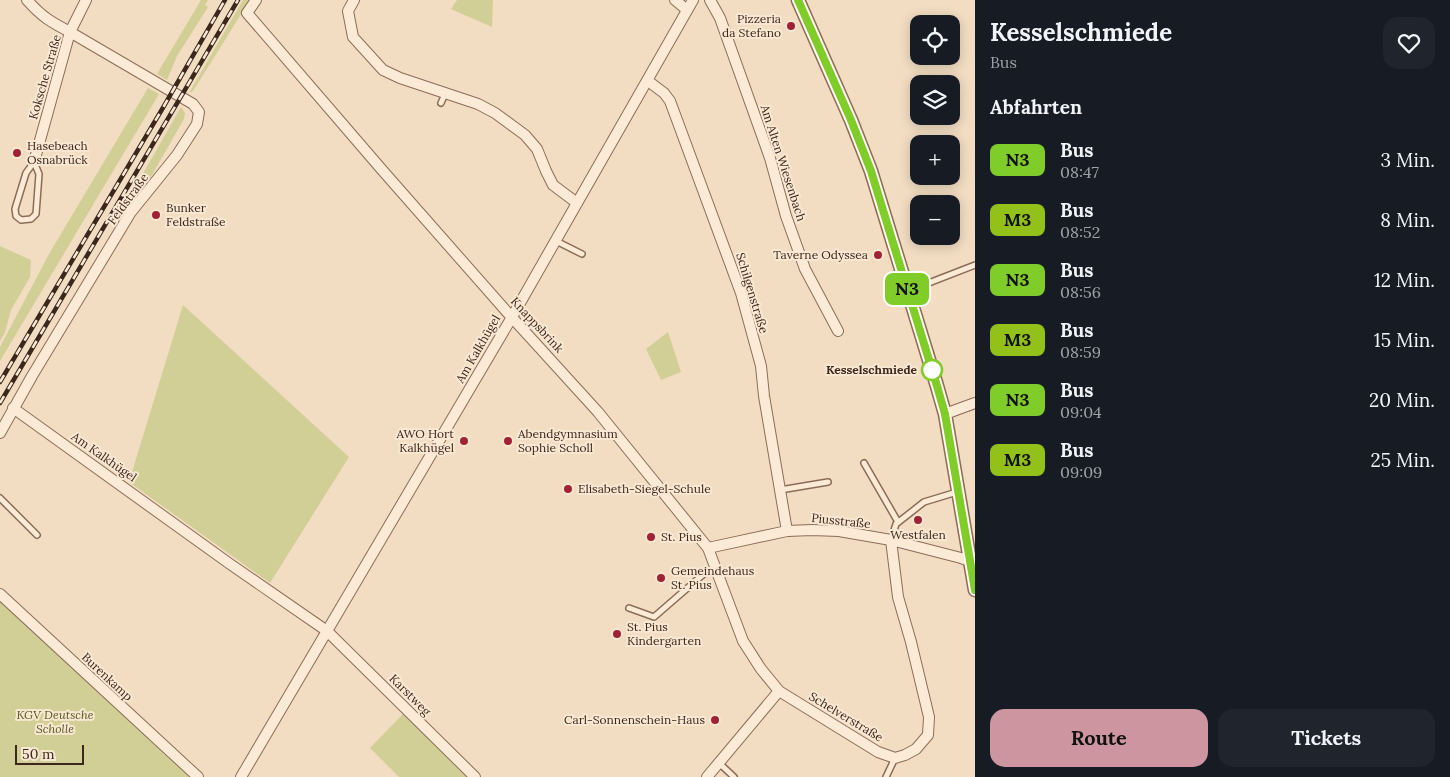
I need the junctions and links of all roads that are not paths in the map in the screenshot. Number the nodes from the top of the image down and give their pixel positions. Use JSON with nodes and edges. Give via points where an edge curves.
{"nodes":[{"id":1,"x":28,"y":0,"type":"edge"},
{"id":2,"x":86,"y":0,"type":"edge"},
{"id":3,"x":256,"y":0,"type":"edge"},
{"id":4,"x":354,"y":0,"type":"edge"},
{"id":5,"x":675,"y":0,"type":"edge"},
{"id":6,"x":693,"y":0,"type":"edge"},
{"id":7,"x":710,"y":0,"type":"edge"},
{"id":8,"x":798,"y":0,"type":"edge"},
{"id":9,"x":687,"y":10,"type":"junction"},
{"id":10,"x":70,"y":32,"type":"junction"},
{"id":11,"x":648,"y":81,"type":"junction"},
{"id":12,"x":34,"y":162,"type":"junction"},
{"id":13,"x":578,"y":203,"type":"junction"},
{"id":14,"x":555,"y":241,"type":"junction"},
{"id":15,"x":582,"y":254,"type":"dead end"},
{"id":16,"x":975,"y":265,"type":"edge"},
{"id":17,"x":908,"y":291,"type":"junction"},
{"id":18,"x":512,"y":317,"type":"junction"},
{"id":19,"x":838,"y":331,"type":"dead end"},
{"id":20,"x":975,"y":403,"type":"edge"},
{"id":21,"x":13,"y":408,"type":"junction"},
{"id":22,"x":945,"y":414,"type":"junction"},
{"id":23,"x":0,"y":433,"type":"edge"},
{"id":24,"x":864,"y":463,"type":"dead end"},
{"id":25,"x":828,"y":482,"type":"dead end"},
{"id":26,"x":780,"y":490,"type":"junction"},
{"id":27,"x":958,"y":492,"type":"junction"},
{"id":28,"x":0,"y":498,"type":"edge"},
{"id":29,"x":898,"y":522,"type":"junction"},
{"id":30,"x":787,"y":531,"type":"junction"},
{"id":31,"x":37,"y":535,"type":"dead end"},
{"id":32,"x":891,"y":540,"type":"junction"},
{"id":33,"x":708,"y":548,"type":"junction"},
{"id":34,"x":972,"y":563,"type":"edge"},
{"id":35,"x":716,"y":569,"type":"junction"},
{"id":36,"x":975,"y":590,"type":"edge"},
{"id":37,"x":0,"y":594,"type":"edge"},
{"id":38,"x":629,"y":608,"type":"dead end"},
{"id":39,"x":327,"y":631,"type":"junction"},
{"id":40,"x":779,"y":691,"type":"junction"},
{"id":41,"x":895,"y":758,"type":"junction"},
{"id":42,"x":719,"y":763,"type":"junction"},
{"id":43,"x":198,"y":777,"type":"edge"},
{"id":44,"x":240,"y":777,"type":"edge"},
{"id":45,"x":475,"y":777,"type":"edge"},
{"id":46,"x":707,"y":777,"type":"edge"},
{"id":47,"x":734,"y":777,"type":"edge"},
{"id":48,"x":886,"y":777,"type":"edge"}],
"edges":[{"from":1,"to":10,"type":"street","name":"Feldstraße","via":[[45,18]]},
{"from":2,"to":10,"type":"street","name":"Koksche Straße"},
{"from":3,"to":18,"type":"street","name":"Knappsbrink","via":[[247,13]]},
{"from":4,"to":13,"type":"street","via":[[348,11],[353,37],[383,70],[444,98],[478,104],[495,113],[525,135],[537,149],[553,185]]},
{"from":5,"to":9,"type":"street"},
{"from":6,"to":9,"type":"street","name":"Am Kalkhügel"},
{"from":7,"to":19,"type":"street","name":"Am Alten Wiesenbach","via":[[720,18],[770,158],[805,268]]},
{"from":8,"to":17,"type":"street","via":[[871,171]]},
{"from":9,"to":11,"type":"street","name":"Am Kalkhügel"},
{"from":10,"to":12,"type":"street","name":"Koksche Straße"},
{"from":10,"to":21,"type":"street","name":"Feldstraße","via":[[193,104],[198,112],[197,124],[131,212]]},
{"from":11,"to":13,"type":"street","name":"Am Kalkhügel"},
{"from":11,"to":26,"type":"street","name":"Schilgenstraße","via":[[664,92],[670,101],[741,293],[760,366]]},
{"from":12,"to":12,"type":"lane","name":"Koksche Straße","via":[[26,173],[15,209],[21,220],[31,219],[36,214],[39,174]]},
{"from":13,"to":14,"type":"street","name":"Am Kalkhügel"},
{"from":14,"to":15,"type":"lane"},
{"from":14,"to":18,"type":"street","name":"Am Kalkhügel"},
{"from":16,"to":17,"type":"lane"},
{"from":17,"to":22,"type":"street"},
{"from":18,"to":33,"type":"street","name":"Knappsbrink","via":[[598,412]]},
{"from":18,"to":39,"type":"street","name":"Am Kalkhügel"},
{"from":20,"to":22,"type":"street"},
{"from":21,"to":23,"type":"street","name":"Feldstraße"},
{"from":21,"to":39,"type":"street","name":"Am Kalkhügel"},
{"from":22,"to":27,"type":"street"},
{"from":24,"to":29,"type":"lane"},
{"from":25,"to":26,"type":"lane"},
{"from":26,"to":30,"type":"street","name":"Schilgenstraße"},
{"from":27,"to":29,"type":"lane","via":[[924,502]]},
{"from":27,"to":34,"type":"street"},
{"from":28,"to":31,"type":"lane"},
{"from":29,"to":32,"type":"lane"},
{"from":30,"to":32,"type":"street","name":"Piusstraße","via":[[839,531]]},
{"from":30,"to":33,"type":"street","name":"Piusstraße"},
{"from":32,"to":34,"type":"street","name":"Piusstraße"},
{"from":32,"to":41,"type":"street","via":[[898,597],[929,717],[928,735],[916,749]]},
{"from":33,"to":35,"type":"street","name":"Knappsbrink"},
{"from":34,"to":36,"type":"street"},
{"from":35,"to":38,"type":"lane","via":[[706,572],[654,617]]},
{"from":35,"to":40,"type":"street","name":"Knappsbrink","via":[[743,641]]},
{"from":37,"to":43,"type":"street","name":"Burenkamp"},
{"from":39,"to":44,"type":"street","name":"Am Kalkhügel"},
{"from":39,"to":45,"type":"street","name":"Karstweg"},
{"from":40,"to":41,"type":"street","name":"Schelverstraße","via":[[878,752]]},
{"from":40,"to":42,"type":"street"},
{"from":41,"to":48,"type":"lane"},
{"from":42,"to":46,"type":"street"},
{"from":42,"to":47,"type":"lane"}]}
